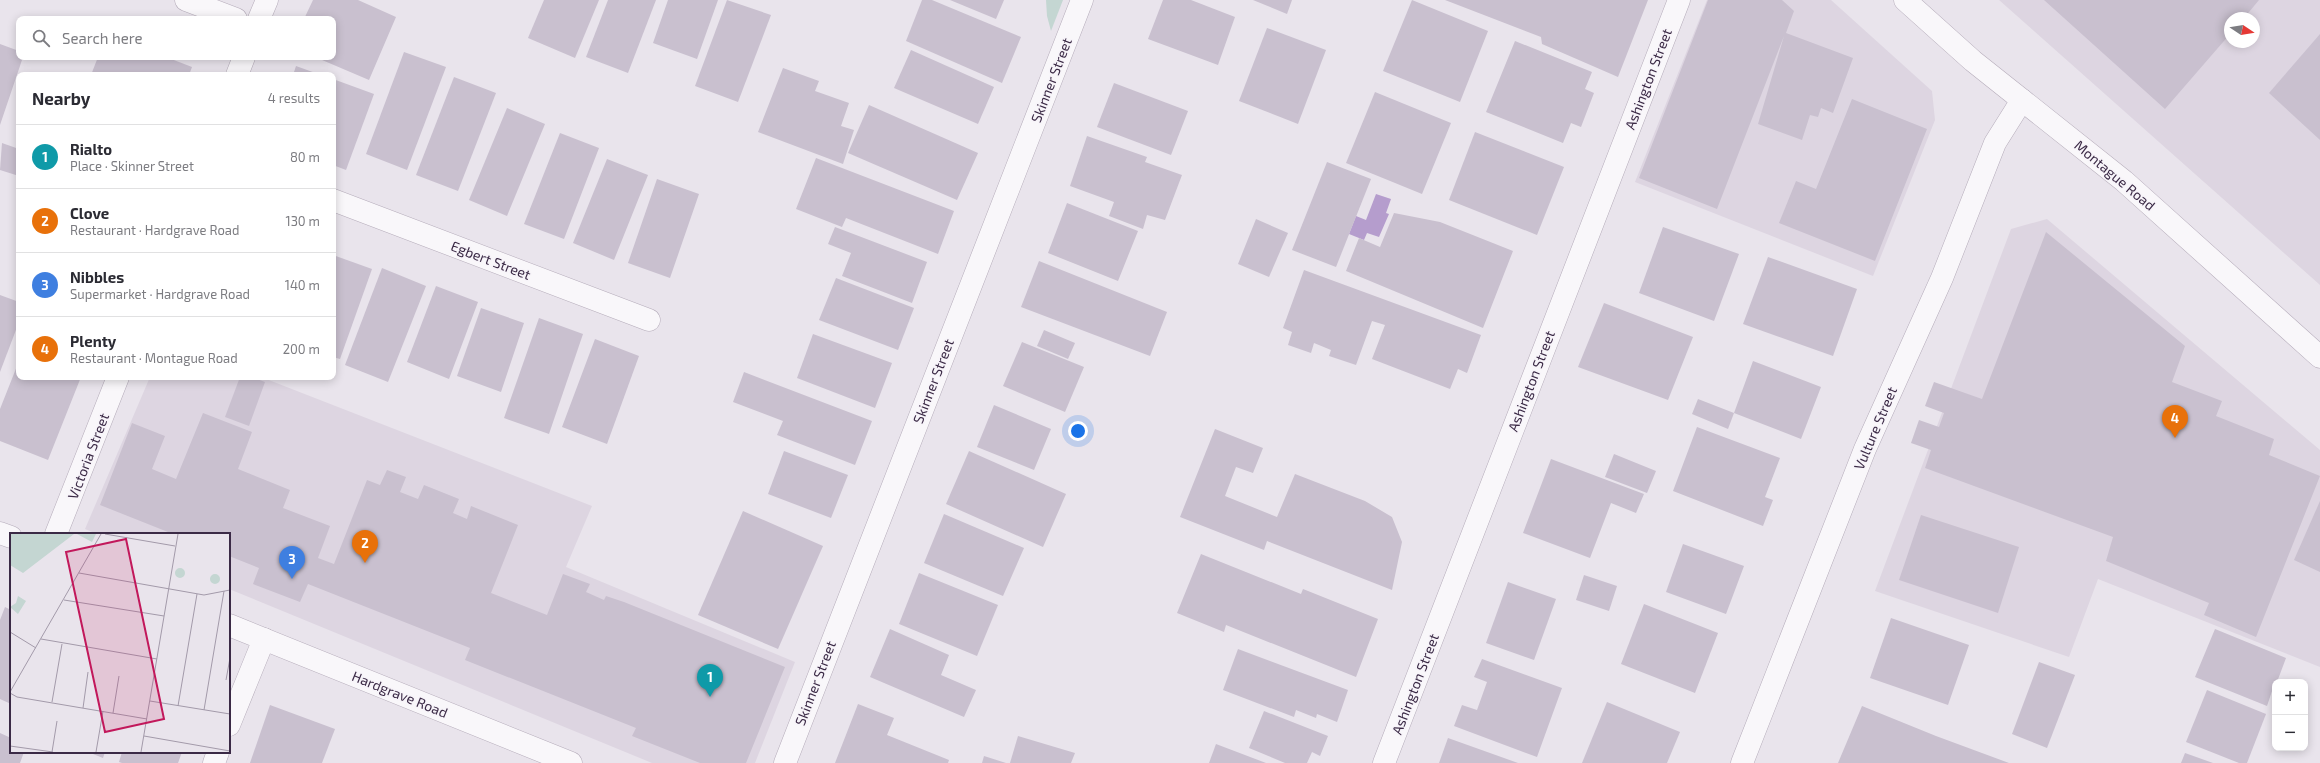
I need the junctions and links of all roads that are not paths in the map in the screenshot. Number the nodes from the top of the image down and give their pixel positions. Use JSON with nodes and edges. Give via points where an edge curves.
{"nodes":[{"id":1,"x":186,"y":0,"type":"edge"},
{"id":2,"x":267,"y":0,"type":"edge"},
{"id":3,"x":1082,"y":0,"type":"edge"},
{"id":4,"x":1679,"y":0,"type":"edge"},
{"id":5,"x":1905,"y":0,"type":"edge"},
{"id":6,"x":228,"y":16,"type":"edge"},
{"id":7,"x":260,"y":16,"type":"edge"},
{"id":8,"x":243,"y":60,"type":"edge"},
{"id":9,"x":238,"y":72,"type":"edge"},
{"id":10,"x":2022,"y":100,"type":"junction"},
{"id":11,"x":336,"y":201,"type":"edge"},
{"id":12,"x":649,"y":320,"type":"dead end"},
{"id":13,"x":2320,"y":357,"type":"edge"},
{"id":14,"x":117,"y":380,"type":"edge"},
{"id":15,"x":0,"y":533,"type":"edge"},
{"id":16,"x":56,"y":533,"type":"edge"},
{"id":17,"x":10,"y":537,"type":"edge"},
{"id":18,"x":230,"y":625,"type":"edge"},
{"id":19,"x":264,"y":640,"type":"junction"},
{"id":20,"x":230,"y":723,"type":"edge"},
{"id":21,"x":218,"y":753,"type":"edge"},
{"id":22,"x":214,"y":763,"type":"edge"},
{"id":23,"x":571,"y":763,"type":"edge"},
{"id":24,"x":784,"y":763,"type":"edge"},
{"id":25,"x":1384,"y":763,"type":"edge"},
{"id":26,"x":1742,"y":763,"type":"edge"}],
"edges":[{"from":1,"to":6,"type":"street"},
{"from":2,"to":7,"type":"street"},
{"from":3,"to":24,"type":"street","name":"Skinner Street"},
{"from":4,"to":25,"type":"street","name":"Ashington Street"},
{"from":5,"to":10,"type":"street","name":"Montague Road","via":[[1973,61]]},
{"from":8,"to":9,"type":"street"},
{"from":10,"to":13,"type":"street","name":"Montague Road","via":[[2119,176]]},
{"from":10,"to":26,"type":"street","name":"Vulture Street","via":[[1994,143],[1942,278],[1865,449]]},
{"from":11,"to":12,"type":"street","name":"Egbert Street"},
{"from":14,"to":16,"type":"street","name":"Victoria Street"},
{"from":15,"to":17,"type":"street"},
{"from":18,"to":19,"type":"street","name":"Hardgrave Road"},
{"from":19,"to":20,"type":"street"},
{"from":19,"to":23,"type":"street","name":"Hardgrave Road"},
{"from":21,"to":22,"type":"street"}]}
